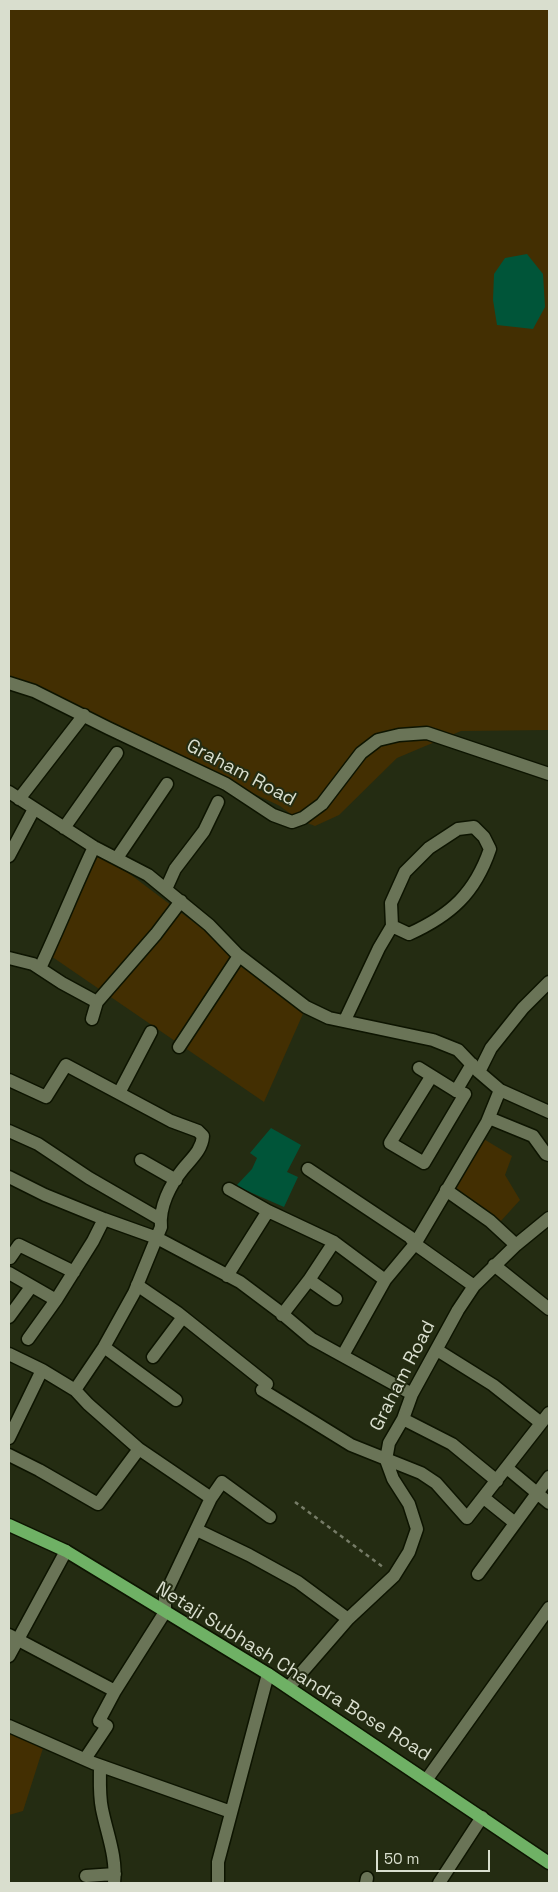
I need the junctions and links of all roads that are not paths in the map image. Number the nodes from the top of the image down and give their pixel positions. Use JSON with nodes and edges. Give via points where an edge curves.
{"nodes":[{"id":1,"x":9,"y":683,"type":"edge"},
{"id":2,"x":84,"y":715,"type":"junction"},
{"id":3,"x":117,"y":753,"type":"dead end"},
{"id":4,"x":549,"y":774,"type":"edge"},
{"id":5,"x":167,"y":784,"type":"dead end"},
{"id":6,"x":14,"y":796,"type":"edge"},
{"id":7,"x":218,"y":802,"type":"dead end"},
{"id":8,"x":34,"y":809,"type":"junction"},
{"id":9,"x":64,"y":828,"type":"junction"},
{"id":10,"x":94,"y":847,"type":"junction"},
{"id":11,"x":9,"y":856,"type":"edge"},
{"id":12,"x":117,"y":858,"type":"junction"},
{"id":13,"x":166,"y":889,"type":"junction"},
{"id":14,"x":181,"y":901,"type":"junction"},
{"id":15,"x":392,"y":926,"type":"junction"},
{"id":16,"x":239,"y":956,"type":"junction"},
{"id":17,"x":9,"y":958,"type":"edge"},
{"id":18,"x":40,"y":968,"type":"junction"},
{"id":19,"x":549,"y":982,"type":"edge"},
{"id":20,"x":97,"y":1002,"type":"junction"},
{"id":21,"x":92,"y":1019,"type":"dead end"},
{"id":22,"x":345,"y":1020,"type":"junction"},
{"id":23,"x":151,"y":1032,"type":"dead end"},
{"id":24,"x":179,"y":1047,"type":"dead end"},
{"id":25,"x":419,"y":1068,"type":"dead end"},
{"id":26,"x":475,"y":1068,"type":"junction"},
{"id":27,"x":431,"y":1077,"type":"junction"},
{"id":28,"x":9,"y":1080,"type":"edge"},
{"id":29,"x":500,"y":1090,"type":"junction"},
{"id":30,"x":456,"y":1091,"type":"junction"},
{"id":31,"x":119,"y":1093,"type":"junction"},
{"id":32,"x":549,"y":1112,"type":"edge"},
{"id":33,"x":489,"y":1118,"type":"junction"},
{"id":34,"x":9,"y":1131,"type":"edge"},
{"id":35,"x":549,"y":1155,"type":"edge"},
{"id":36,"x":141,"y":1160,"type":"dead end"},
{"id":37,"x":308,"y":1169,"type":"dead end"},
{"id":38,"x":9,"y":1177,"type":"edge"},
{"id":39,"x":176,"y":1180,"type":"junction"},
{"id":40,"x":229,"y":1189,"type":"dead end"},
{"id":41,"x":446,"y":1190,"type":"junction"},
{"id":42,"x":268,"y":1211,"type":"junction"},
{"id":43,"x":549,"y":1218,"type":"edge"},
{"id":44,"x":104,"y":1219,"type":"junction"},
{"id":45,"x":160,"y":1219,"type":"junction"},
{"id":46,"x":157,"y":1238,"type":"junction"},
{"id":47,"x":334,"y":1242,"type":"junction"},
{"id":48,"x":415,"y":1244,"type":"junction"},
{"id":49,"x":516,"y":1245,"type":"junction"},
{"id":50,"x":10,"y":1258,"type":"edge"},
{"id":51,"x":494,"y":1265,"type":"junction"},
{"id":52,"x":74,"y":1272,"type":"junction"},
{"id":53,"x":9,"y":1273,"type":"edge"},
{"id":54,"x":228,"y":1276,"type":"junction"},
{"id":55,"x":309,"y":1280,"type":"junction"},
{"id":56,"x":385,"y":1280,"type":"junction"},
{"id":57,"x":137,"y":1286,"type":"junction"},
{"id":58,"x":474,"y":1286,"type":"junction"},
{"id":59,"x":31,"y":1287,"type":"junction"},
{"id":60,"x":336,"y":1299,"type":"dead end"},
{"id":61,"x":56,"y":1300,"type":"junction"},
{"id":62,"x":549,"y":1309,"type":"edge"},
{"id":63,"x":282,"y":1315,"type":"junction"},
{"id":64,"x":9,"y":1317,"type":"edge"},
{"id":65,"x":183,"y":1317,"type":"junction"},
{"id":66,"x":28,"y":1339,"type":"dead end"},
{"id":67,"x":104,"y":1347,"type":"junction"},
{"id":68,"x":437,"y":1350,"type":"junction"},
{"id":69,"x":9,"y":1354,"type":"edge"},
{"id":70,"x":343,"y":1355,"type":"junction"},
{"id":71,"x":153,"y":1358,"type":"dead end"},
{"id":72,"x":42,"y":1370,"type":"junction"},
{"id":73,"x":75,"y":1390,"type":"junction"},
{"id":74,"x":412,"y":1394,"type":"junction"},
{"id":75,"x":176,"y":1400,"type":"dead end"},
{"id":76,"x":545,"y":1418,"type":"edge"},
{"id":77,"x":403,"y":1419,"type":"junction"},
{"id":78,"x":9,"y":1438,"type":"edge"},
{"id":79,"x":139,"y":1449,"type":"junction"},
{"id":80,"x":9,"y":1455,"type":"edge"},
{"id":81,"x":386,"y":1460,"type":"junction"},
{"id":82,"x":507,"y":1468,"type":"junction"},
{"id":83,"x":549,"y":1477,"type":"edge"},
{"id":84,"x":497,"y":1481,"type":"junction"},
{"id":85,"x":537,"y":1494,"type":"junction"},
{"id":86,"x":211,"y":1498,"type":"junction"},
{"id":87,"x":484,"y":1498,"type":"junction"},
{"id":88,"x":549,"y":1503,"type":"edge"},
{"id":89,"x":270,"y":1518,"type":"dead end"},
{"id":90,"x":515,"y":1523,"type":"junction"},
{"id":91,"x":9,"y":1524,"type":"edge"},
{"id":92,"x":197,"y":1530,"type":"junction"},
{"id":93,"x":66,"y":1551,"type":"junction"},
{"id":94,"x":478,"y":1574,"type":"dead end"},
{"id":95,"x":549,"y":1608,"type":"edge"},
{"id":96,"x":165,"y":1612,"type":"junction"},
{"id":97,"x":348,"y":1619,"type":"junction"},
{"id":98,"x":14,"y":1637,"type":"edge"},
{"id":99,"x":9,"y":1656,"type":"edge"},
{"id":100,"x":268,"y":1674,"type":"junction"},
{"id":101,"x":289,"y":1687,"type":"junction"},
{"id":102,"x":115,"y":1691,"type":"junction"},
{"id":103,"x":9,"y":1726,"type":"edge"},
{"id":104,"x":84,"y":1759,"type":"junction"},
{"id":105,"x":100,"y":1766,"type":"junction"},
{"id":106,"x":427,"y":1779,"type":"junction"},
{"id":107,"x":231,"y":1812,"type":"junction"},
{"id":108,"x":482,"y":1817,"type":"junction"},
{"id":109,"x":549,"y":1863,"type":"edge"},
{"id":110,"x":86,"y":1876,"type":"dead end"},
{"id":111,"x":115,"y":1879,"type":"edge"},
{"id":112,"x":218,"y":1883,"type":"edge"},
{"id":113,"x":440,"y":1883,"type":"edge"}],
"edges":[{"from":1,"to":2,"type":"street","name":"Graham Road","via":[[34,690]]},
{"from":2,"to":4,"type":"street","name":"Graham Road","via":[[226,784],[274,815],[292,822],[322,804],[361,753],[378,740],[399,735],[427,733]]},
{"from":2,"to":6,"type":"street"},
{"from":3,"to":9,"type":"street"},
{"from":5,"to":12,"type":"street"},
{"from":6,"to":8,"type":"street"},
{"from":7,"to":13,"type":"street","via":[[204,831],[175,869]]},
{"from":8,"to":9,"type":"street"},
{"from":8,"to":11,"type":"street"},
{"from":9,"to":10,"type":"street"},
{"from":10,"to":12,"type":"street"},
{"from":10,"to":18,"type":"street"},
{"from":12,"to":13,"type":"street"},
{"from":13,"to":14,"type":"street"},
{"from":14,"to":16,"type":"street"},
{"from":14,"to":20,"type":"street"},
{"from":15,"to":15,"type":"street","via":[[409,934],[448,912],[469,893],[490,849],[474,827],[458,829],[429,848],[405,872],[392,903]]},
{"from":15,"to":22,"type":"street"},
{"from":16,"to":22,"type":"street","via":[[306,1007],[329,1018]]},
{"from":16,"to":24,"type":"street"},
{"from":17,"to":18,"type":"street"},
{"from":18,"to":20,"type":"street"},
{"from":19,"to":26,"type":"street","via":[[523,1008]]},
{"from":20,"to":21,"type":"street"},
{"from":22,"to":26,"type":"street","via":[[433,1040],[458,1050]]},
{"from":23,"to":31,"type":"street"},
{"from":25,"to":27,"type":"street"},
{"from":26,"to":29,"type":"street"},
{"from":26,"to":30,"type":"street"},
{"from":27,"to":30,"type":"street"},
{"from":27,"to":30,"type":"street","via":[[390,1143],[424,1163],[465,1094]]},
{"from":28,"to":31,"type":"street","via":[[46,1098],[66,1065]]},
{"from":29,"to":32,"type":"street"},
{"from":29,"to":33,"type":"street"},
{"from":31,"to":39,"type":"street","via":[[203,1136],[194,1158]]},
{"from":33,"to":35,"type":"street","via":[[532,1136]]},
{"from":33,"to":41,"type":"street"},
{"from":34,"to":45,"type":"street","via":[[38,1144]]},
{"from":36,"to":39,"type":"street"},
{"from":37,"to":48,"type":"street","via":[[410,1237]]},
{"from":38,"to":44,"type":"street"},
{"from":39,"to":45,"type":"street","via":[[166,1196]]},
{"from":40,"to":42,"type":"street"},
{"from":41,"to":48,"type":"street"},
{"from":41,"to":49,"type":"street","via":[[490,1221]]},
{"from":42,"to":47,"type":"street"},
{"from":42,"to":54,"type":"street"},
{"from":43,"to":49,"type":"street","name":"Graham Road"},
{"from":44,"to":46,"type":"street"},
{"from":44,"to":52,"type":"street"},
{"from":45,"to":46,"type":"street"},
{"from":46,"to":54,"type":"street"},
{"from":46,"to":57,"type":"street"},
{"from":47,"to":55,"type":"street"},
{"from":47,"to":56,"type":"street"},
{"from":48,"to":56,"type":"street"},
{"from":48,"to":58,"type":"street"},
{"from":49,"to":51,"type":"street","name":"Graham Road"},
{"from":50,"to":52,"type":"street","via":[[19,1245]]},
{"from":51,"to":58,"type":"street","name":"Graham Road"},
{"from":51,"to":62,"type":"street"},
{"from":52,"to":61,"type":"street"},
{"from":53,"to":59,"type":"street"},
{"from":54,"to":63,"type":"street"},
{"from":55,"to":60,"type":"street"},
{"from":55,"to":63,"type":"street"},
{"from":56,"to":70,"type":"street"},
{"from":57,"to":65,"type":"street"},
{"from":57,"to":67,"type":"street"},
{"from":58,"to":68,"type":"street","name":"Graham Road"},
{"from":59,"to":61,"type":"street"},
{"from":59,"to":64,"type":"street"},
{"from":61,"to":66,"type":"street"},
{"from":63,"to":70,"type":"street","via":[[312,1339]]},
{"from":65,"to":71,"type":"street"},
{"from":65,"to":81,"type":"street","via":[[264,1387],[350,1445]]},
{"from":67,"to":73,"type":"street"},
{"from":67,"to":75,"type":"street"},
{"from":68,"to":74,"type":"street","name":"Graham Road"},
{"from":68,"to":76,"type":"street"},
{"from":69,"to":72,"type":"street"},
{"from":70,"to":74,"type":"street"},
{"from":72,"to":73,"type":"street"},
{"from":72,"to":78,"type":"street"},
{"from":73,"to":79,"type":"street"},
{"from":74,"to":77,"type":"street","name":"Graham Road"},
{"from":76,"to":82,"type":"street"},
{"from":77,"to":81,"type":"street","name":"Graham Road","via":[[390,1443]]},
{"from":77,"to":84,"type":"street","via":[[452,1444]]},
{"from":79,"to":80,"type":"street","via":[[98,1504]]},
{"from":79,"to":86,"type":"street"},
{"from":81,"to":87,"type":"street","via":[[421,1473],[436,1483],[467,1518]]},
{"from":81,"to":97,"type":"street","name":"Graham Road","via":[[393,1479],[409,1504],[417,1529],[409,1552],[394,1576]]},
{"from":82,"to":84,"type":"street"},
{"from":82,"to":85,"type":"street"},
{"from":83,"to":85,"type":"street"},
{"from":84,"to":87,"type":"street"},
{"from":85,"to":88,"type":"street"},
{"from":85,"to":90,"type":"street"},
{"from":86,"to":89,"type":"street","via":[[222,1482]]},
{"from":86,"to":92,"type":"street"},
{"from":87,"to":90,"type":"street"},
{"from":90,"to":94,"type":"street"},
{"from":91,"to":93,"type":"main road","name":"Netaji Subhash Chandra Bose Road"},
{"from":92,"to":96,"type":"street","via":[[165,1595]]},
{"from":92,"to":97,"type":"street","via":[[298,1582]]},
{"from":93,"to":96,"type":"main road","name":"Netaji Subhash Chandra Bose Road"},
{"from":93,"to":98,"type":"street"},
{"from":95,"to":106,"type":"street"},
{"from":96,"to":100,"type":"main road","name":"Netaji Subhash Chandra Bose Road"},
{"from":96,"to":102,"type":"street"},
{"from":97,"to":101,"type":"street","name":"Graham Road"},
{"from":98,"to":99,"type":"street"},
{"from":98,"to":102,"type":"street"},
{"from":100,"to":101,"type":"main road","name":"Netaji Subhash Chandra Bose Road"},
{"from":100,"to":107,"type":"street"},
{"from":101,"to":106,"type":"main road","name":"Netaji Subhash Chandra Bose Road"},
{"from":102,"to":104,"type":"street","via":[[98,1721],[107,1726]]},
{"from":103,"to":104,"type":"street"},
{"from":104,"to":105,"type":"street"},
{"from":105,"to":107,"type":"street"},
{"from":105,"to":111,"type":"street","via":[[101,1808],[112,1849]]},
{"from":106,"to":108,"type":"main road","name":"Netaji Subhash Chandra Bose Road"},
{"from":107,"to":112,"type":"street","via":[[218,1862]]},
{"from":108,"to":109,"type":"main road","name":"Netaji Subhash Chandra Bose Road"},
{"from":108,"to":113,"type":"street"},
{"from":110,"to":111,"type":"street"}]}
